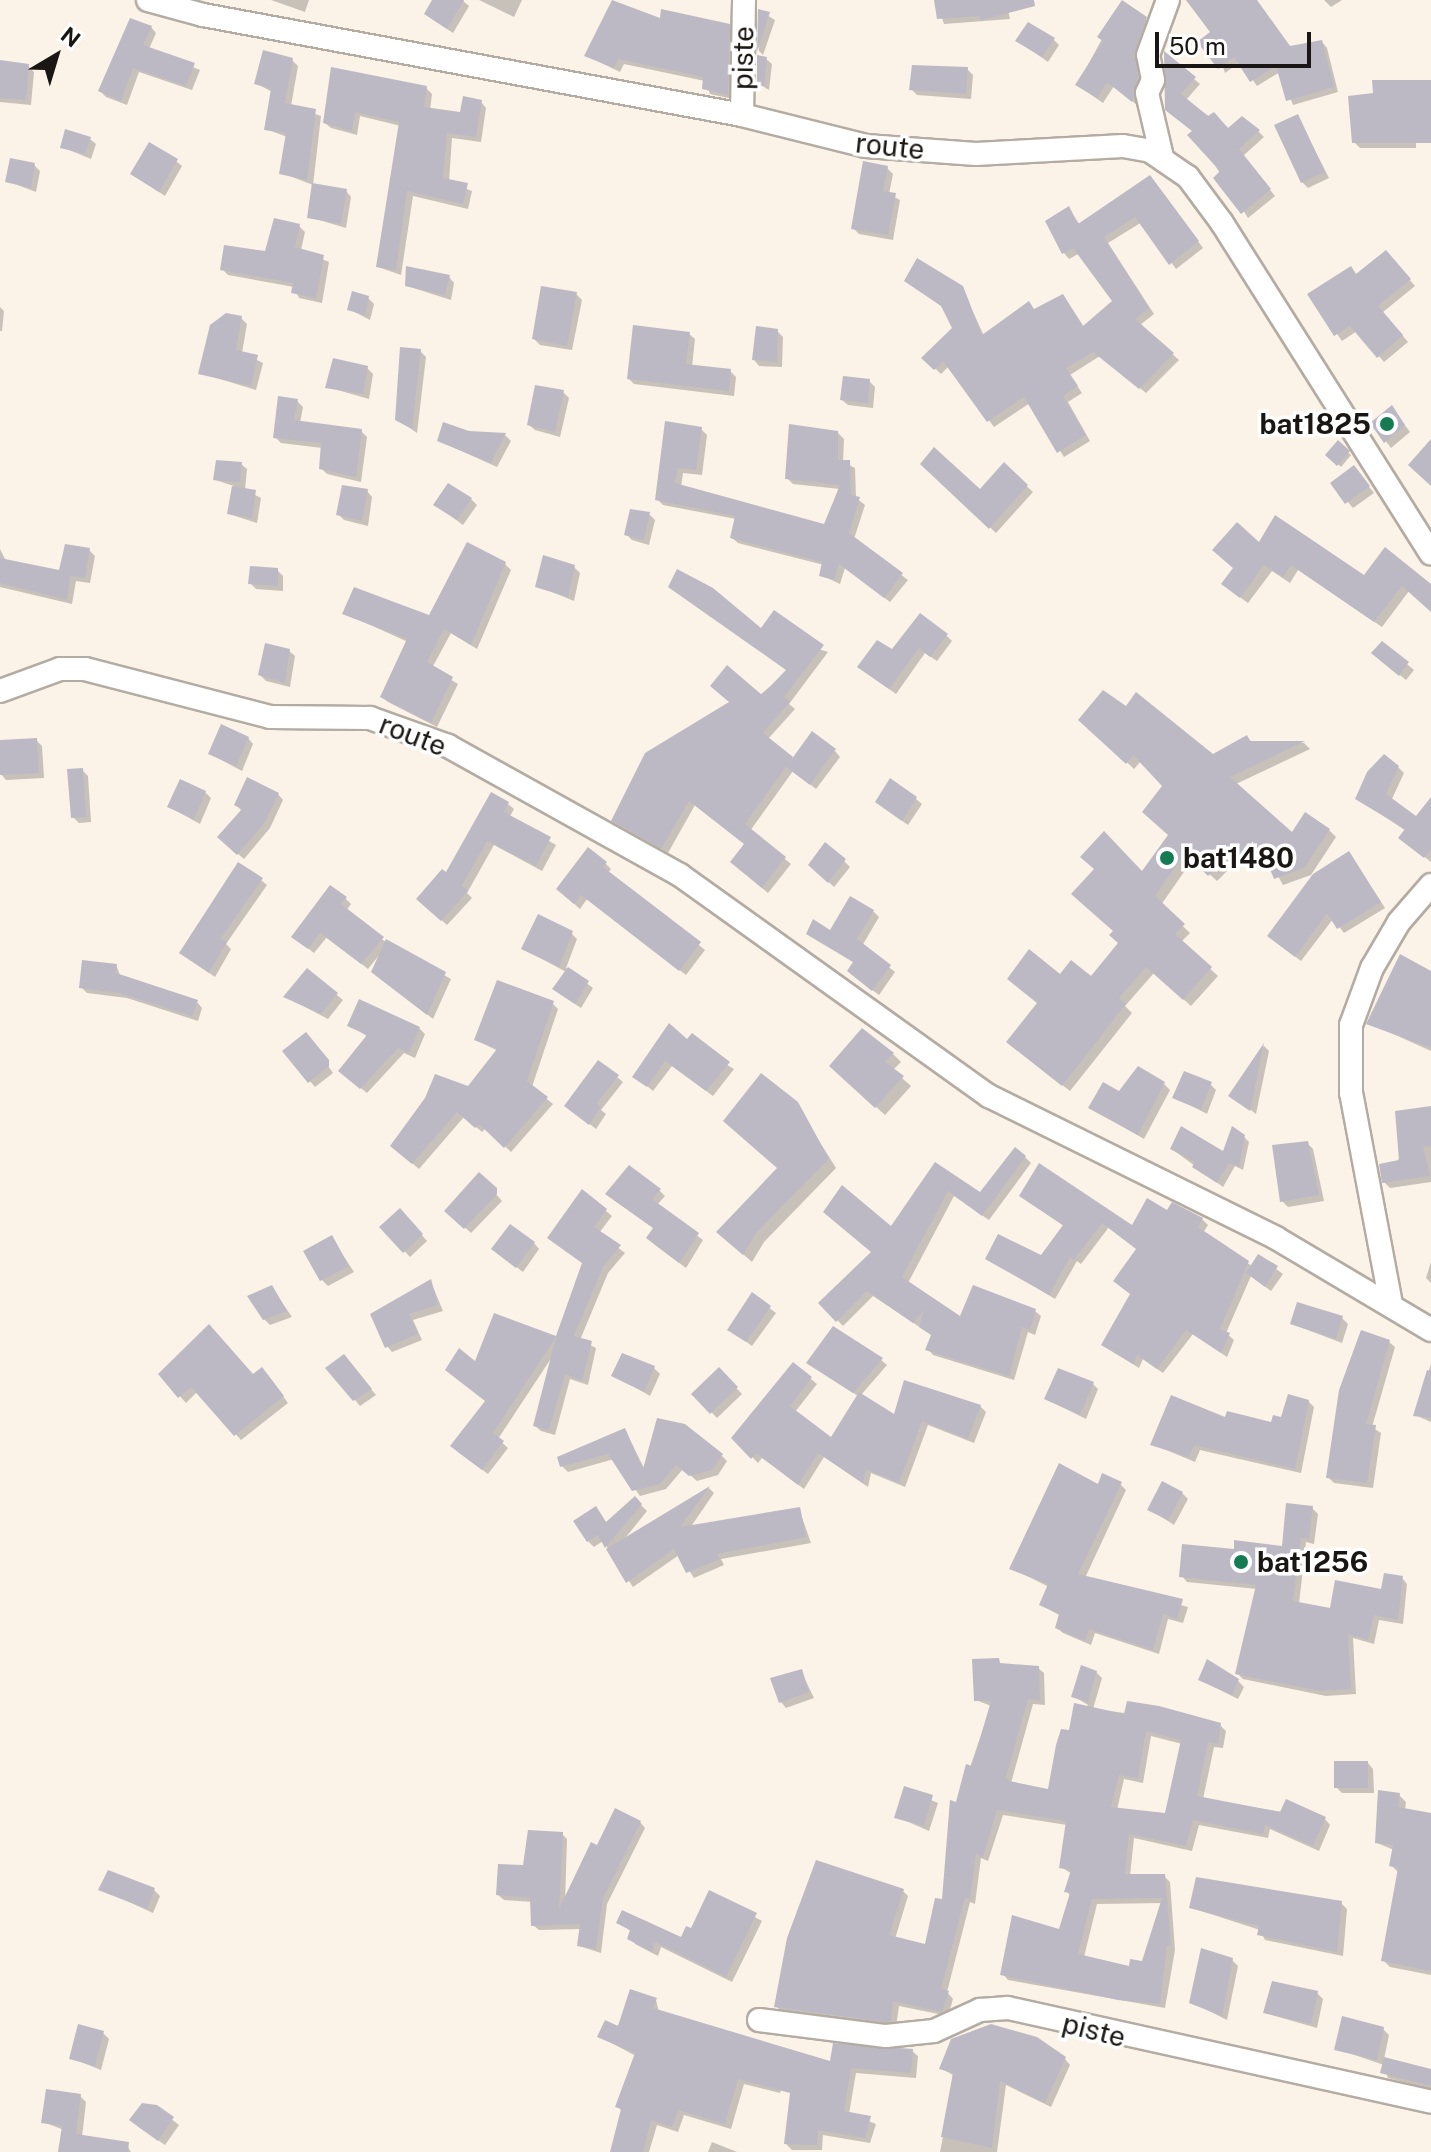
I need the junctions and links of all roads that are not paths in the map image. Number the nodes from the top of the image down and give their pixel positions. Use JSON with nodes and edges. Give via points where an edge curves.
{"nodes":[{"id":1,"x":148,"y":0,"type":"edge"},
{"id":2,"x":744,"y":0,"type":"edge"},
{"id":3,"x":1168,"y":0,"type":"edge"},
{"id":4,"x":742,"y":115,"type":"junction"},
{"id":5,"x":1162,"y":157,"type":"junction"},
{"id":6,"x":1431,"y":553,"type":"edge"},
{"id":7,"x":0,"y":691,"type":"edge"},
{"id":8,"x":1431,"y":885,"type":"edge"},
{"id":9,"x":1391,"y":1304,"type":"junction"},
{"id":10,"x":1431,"y":1330,"type":"edge"},
{"id":11,"x":759,"y":2020,"type":"dead end"},
{"id":12,"x":1431,"y":2102,"type":"edge"}],
"edges":[{"from":1,"to":4,"type":"street","name":"route","via":[[218,18]]},
{"from":2,"to":4,"type":"street","name":"piste"},
{"from":3,"to":5,"type":"street","via":[[1148,55],[1153,80],[1147,93]]},
{"from":4,"to":5,"type":"street","name":"route","via":[[866,146],[976,154],[1123,146]]},
{"from":5,"to":6,"type":"street","name":"route","via":[[1188,177],[1222,223]]},
{"from":7,"to":9,"type":"street","name":"route","via":[[60,669],[85,669],[270,717],[370,718],[401,726],[680,875],[989,1096],[1276,1238]]},
{"from":8,"to":9,"type":"street","via":[[1399,922],[1372,968],[1351,1025],[1351,1093]]},
{"from":9,"to":10,"type":"street","name":"route"},
{"from":11,"to":12,"type":"street","name":"piste","via":[[886,2036],[934,2031],[980,2010],[1008,2008]]}]}
